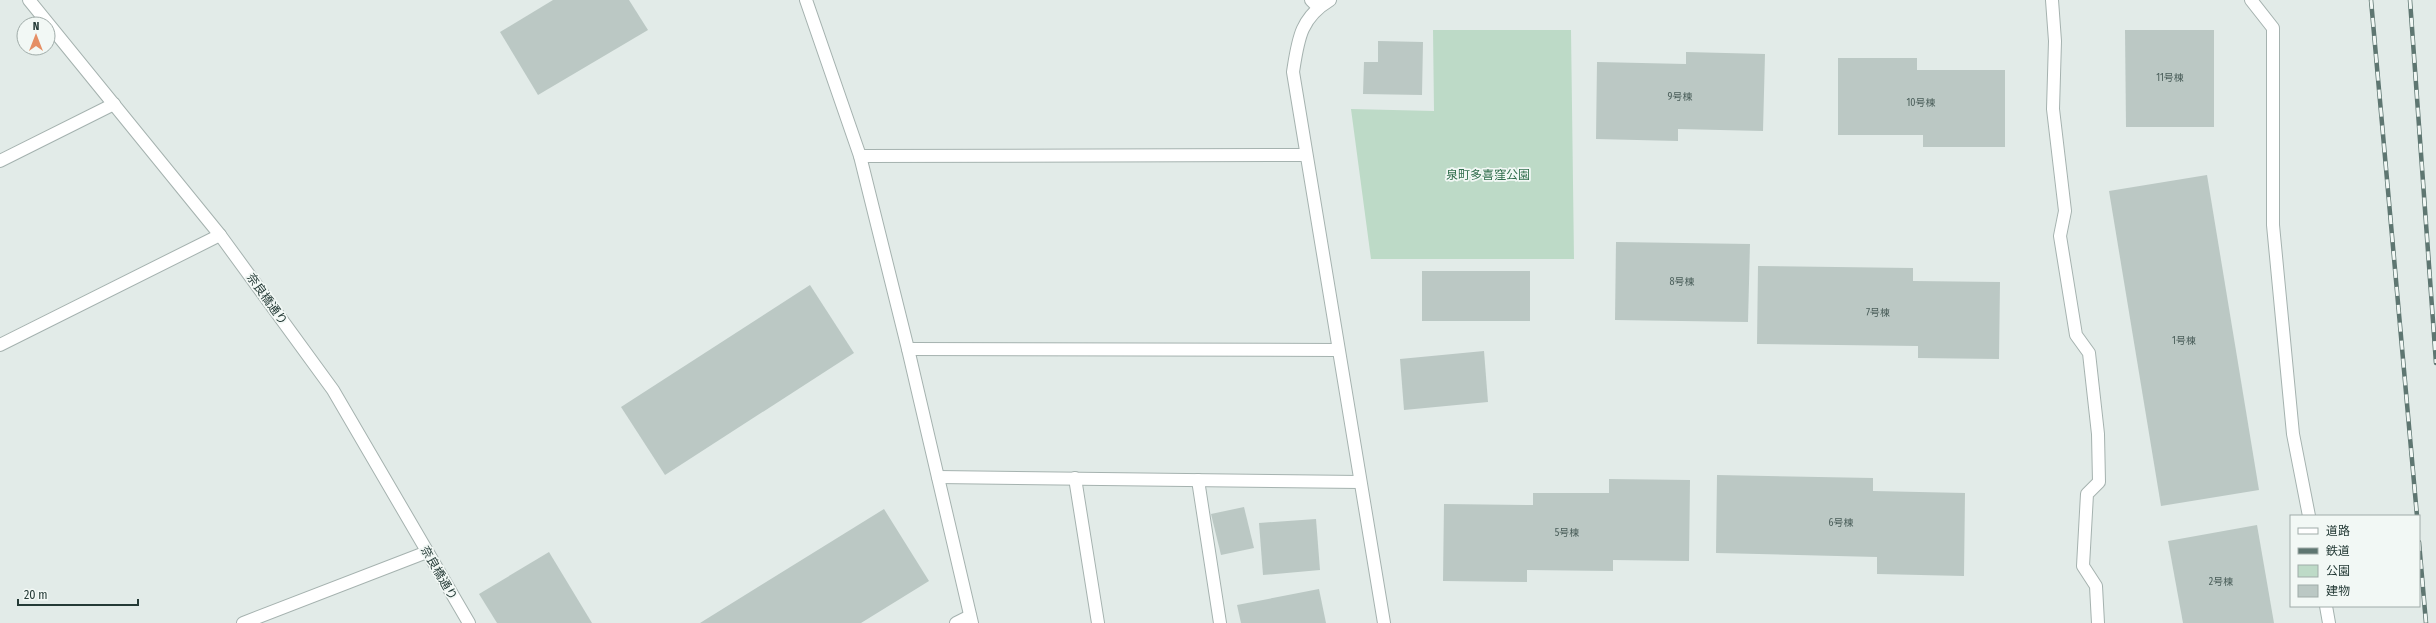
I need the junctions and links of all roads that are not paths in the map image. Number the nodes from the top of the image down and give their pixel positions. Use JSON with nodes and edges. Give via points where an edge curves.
{"nodes":[{"id":1,"x":29,"y":0,"type":"edge"},
{"id":2,"x":806,"y":0,"type":"edge"},
{"id":3,"x":1330,"y":0,"type":"edge"},
{"id":4,"x":2052,"y":0,"type":"edge"},
{"id":5,"x":2251,"y":0,"type":"edge"},
{"id":6,"x":1315,"y":4,"type":"edge"},
{"id":7,"x":114,"y":104,"type":"junction"},
{"id":8,"x":1306,"y":155,"type":"junction"},
{"id":9,"x":860,"y":156,"type":"junction"},
{"id":10,"x":0,"y":161,"type":"edge"},
{"id":11,"x":220,"y":235,"type":"junction"},
{"id":12,"x":0,"y":345,"type":"edge"},
{"id":13,"x":908,"y":349,"type":"junction"},
{"id":14,"x":1338,"y":350,"type":"junction"},
{"id":15,"x":938,"y":477,"type":"junction"},
{"id":16,"x":1075,"y":478,"type":"junction"},
{"id":17,"x":1198,"y":480,"type":"junction"},
{"id":18,"x":1360,"y":482,"type":"junction"},
{"id":19,"x":2309,"y":515,"type":"edge"},
{"id":20,"x":427,"y":552,"type":"junction"},
{"id":21,"x":2326,"y":607,"type":"edge"},
{"id":22,"x":971,"y":619,"type":"edge"},
{"id":23,"x":243,"y":623,"type":"edge"},
{"id":24,"x":468,"y":623,"type":"edge"},
{"id":25,"x":956,"y":623,"type":"edge"},
{"id":26,"x":1098,"y":623,"type":"edge"},
{"id":27,"x":1220,"y":623,"type":"edge"},
{"id":28,"x":1384,"y":623,"type":"edge"},
{"id":29,"x":2098,"y":623,"type":"edge"},
{"id":30,"x":2329,"y":623,"type":"edge"}],
"edges":[{"from":1,"to":7,"type":"street","name":"奈良橋通り"},
{"from":2,"to":9,"type":"street"},
{"from":3,"to":6,"type":"street"},
{"from":4,"to":29,"type":"street","via":[[2055,41],[2053,109],[2065,211],[2060,236],[2076,335],[2089,353],[2098,434],[2099,482],[2087,494],[2082,566],[2096,586]]},
{"from":5,"to":19,"type":"street","via":[[2273,28],[2273,225],[2293,434]]},
{"from":6,"to":8,"type":"street","via":[[1299,35],[1293,72]]},
{"from":7,"to":10,"type":"street"},
{"from":7,"to":11,"type":"street","name":"奈良橋通り"},
{"from":8,"to":9,"type":"street"},
{"from":8,"to":14,"type":"street"},
{"from":9,"to":13,"type":"street"},
{"from":11,"to":12,"type":"street"},
{"from":11,"to":20,"type":"street","name":"奈良橋通り","via":[[333,390]]},
{"from":13,"to":14,"type":"street"},
{"from":13,"to":15,"type":"street"},
{"from":14,"to":18,"type":"street"},
{"from":15,"to":16,"type":"street"},
{"from":15,"to":22,"type":"street"},
{"from":16,"to":17,"type":"street"},
{"from":16,"to":26,"type":"street"},
{"from":17,"to":18,"type":"street"},
{"from":17,"to":27,"type":"street"},
{"from":18,"to":28,"type":"street"},
{"from":20,"to":23,"type":"street"},
{"from":20,"to":24,"type":"street","name":"奈良橋通り"},
{"from":21,"to":30,"type":"street"},
{"from":22,"to":25,"type":"street"}]}
